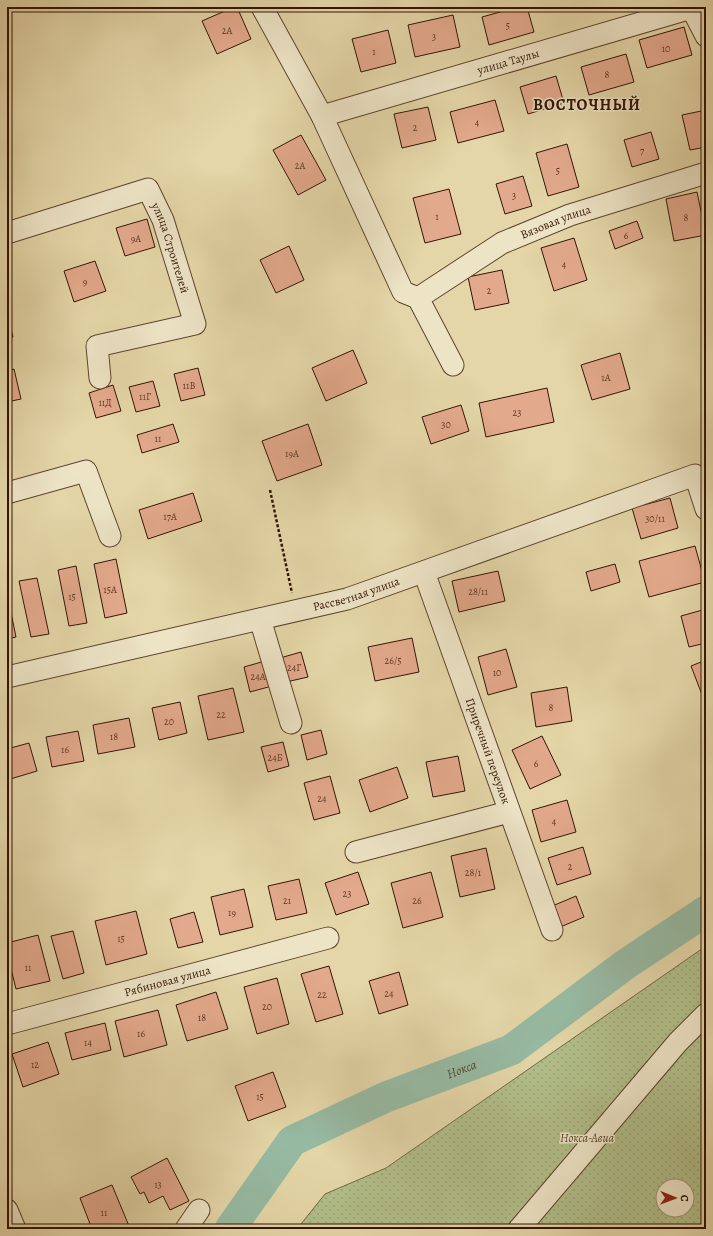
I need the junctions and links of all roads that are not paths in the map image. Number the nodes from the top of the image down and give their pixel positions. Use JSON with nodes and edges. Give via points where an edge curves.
{"nodes":[{"id":1,"x":262,"y":7,"type":"edge"},
{"id":2,"x":693,"y":8,"type":"edge"},
{"id":3,"x":706,"y":36,"type":"edge"},
{"id":4,"x":322,"y":116,"type":"junction"},
{"id":5,"x":706,"y":173,"type":"edge"},
{"id":6,"x":7,"y":233,"type":"edge"},
{"id":7,"x":418,"y":298,"type":"junction"},
{"id":8,"x":453,"y":365,"type":"dead end"},
{"id":9,"x":100,"y":378,"type":"dead end"},
{"id":10,"x":7,"y":493,"type":"edge"},
{"id":11,"x":706,"y":509,"type":"edge"},
{"id":12,"x":110,"y":536,"type":"dead end"},
{"id":13,"x":424,"y":572,"type":"junction"},
{"id":14,"x":260,"y":619,"type":"junction"},
{"id":15,"x":7,"y":677,"type":"edge"},
{"id":16,"x":291,"y":724,"type":"dead end"},
{"id":17,"x":509,"y":812,"type":"junction"},
{"id":18,"x":356,"y":852,"type":"dead end"},
{"id":19,"x":552,"y":930,"type":"dead end"},
{"id":20,"x":328,"y":938,"type":"dead end"},
{"id":21,"x":706,"y":1014,"type":"edge"},
{"id":22,"x":7,"y":1024,"type":"edge"},
{"id":23,"x":7,"y":1210,"type":"edge"},
{"id":24,"x":199,"y":1210,"type":"dead end"},
{"id":25,"x":15,"y":1229,"type":"edge"},
{"id":26,"x":186,"y":1229,"type":"edge"},
{"id":27,"x":519,"y":1229,"type":"edge"}],
"edges":[{"from":1,"to":4,"type":"street"},
{"from":2,"to":3,"type":"street"},
{"from":2,"to":4,"type":"street","name":"улица Таулы"},
{"from":4,"to":7,"type":"street","via":[[403,292]]},
{"from":5,"to":7,"type":"street","name":"Вязовая улица","via":[[570,215],[502,243]]},
{"from":6,"to":9,"type":"street","name":"улица Строителей","via":[[148,189],[163,220],[195,324],[98,346]]},
{"from":7,"to":8,"type":"street"},
{"from":10,"to":12,"type":"street","via":[[86,471]]},
{"from":11,"to":13,"type":"street","name":"Рассветная улица","via":[[695,475]]},
{"from":13,"to":14,"type":"street","name":"Рассветная улица","via":[[346,599]]},
{"from":13,"to":17,"type":"street","name":"Приречный переулок"},
{"from":14,"to":15,"type":"street","name":"Рассветная улица"},
{"from":14,"to":16,"type":"street"},
{"from":17,"to":18,"type":"street"},
{"from":17,"to":19,"type":"street","name":"Приречный переулок"},
{"from":20,"to":22,"type":"street","name":"Рябиновая улица"},
{"from":21,"to":27,"type":"street","via":[[678,1042]]},
{"from":23,"to":25,"type":"street"},
{"from":24,"to":26,"type":"street"}]}
